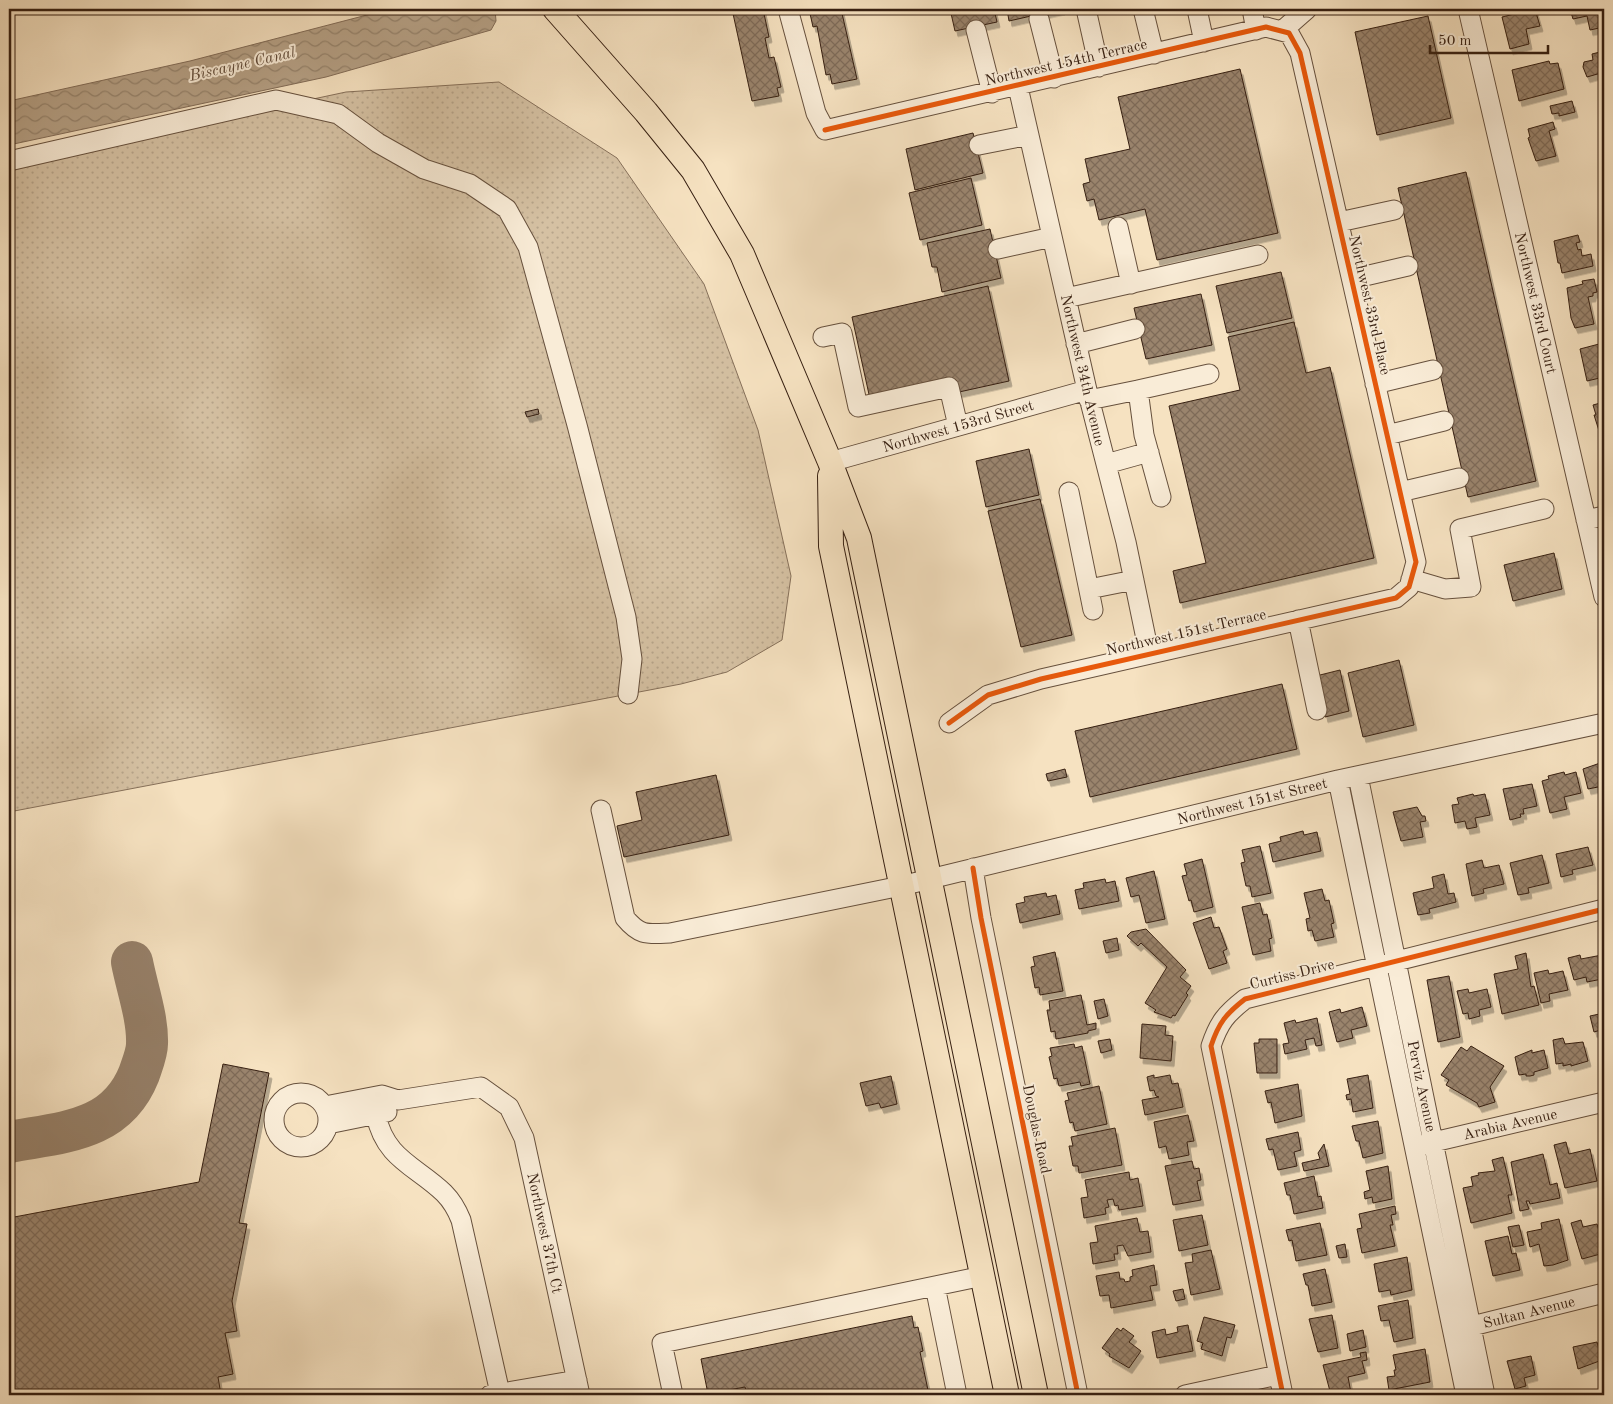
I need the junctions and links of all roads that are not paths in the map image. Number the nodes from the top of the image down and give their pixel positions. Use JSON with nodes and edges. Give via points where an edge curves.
{"nodes":[{"id":1,"x":555,"y":9,"type":"edge"},
{"id":2,"x":788,"y":9,"type":"edge"},
{"id":3,"x":1086,"y":9,"type":"edge"},
{"id":4,"x":1143,"y":9,"type":"edge"},
{"id":5,"x":1197,"y":9,"type":"edge"},
{"id":6,"x":1252,"y":9,"type":"edge"},
{"id":7,"x":1306,"y":9,"type":"edge"},
{"id":8,"x":1468,"y":9,"type":"edge"},
{"id":9,"x":1040,"y":19,"type":"dead end"},
{"id":10,"x":976,"y":30,"type":"dead end"},
{"id":11,"x":1256,"y":30,"type":"junction"},
{"id":12,"x":1282,"y":31,"type":"junction"},
{"id":13,"x":1204,"y":42,"type":"junction"},
{"id":14,"x":1154,"y":54,"type":"junction"},
{"id":15,"x":1099,"y":67,"type":"junction"},
{"id":16,"x":1054,"y":78,"type":"junction"},
{"id":17,"x":1018,"y":87,"type":"junction"},
{"id":18,"x":992,"y":93,"type":"junction"},
{"id":19,"x":1029,"y":135,"type":"junction"},
{"id":20,"x":979,"y":145,"type":"dead end"},
{"id":21,"x":9,"y":161,"type":"edge"},
{"id":22,"x":1394,"y":210,"type":"dead end"},
{"id":23,"x":1339,"y":222,"type":"junction"},
{"id":24,"x":1118,"y":227,"type":"dead end"},
{"id":25,"x":1052,"y":237,"type":"junction"},
{"id":26,"x":998,"y":249,"type":"dead end"},
{"id":27,"x":1258,"y":255,"type":"dead end"},
{"id":28,"x":1408,"y":266,"type":"dead end"},
{"id":29,"x":1352,"y":279,"type":"junction"},
{"id":30,"x":1131,"y":284,"type":"junction"},
{"id":31,"x":1066,"y":298,"type":"junction"},
{"id":32,"x":1135,"y":329,"type":"dead end"},
{"id":33,"x":823,"y":337,"type":"dead end"},
{"id":34,"x":1076,"y":344,"type":"junction"},
{"id":35,"x":1433,"y":370,"type":"dead end"},
{"id":36,"x":1209,"y":374,"type":"dead end"},
{"id":37,"x":1375,"y":384,"type":"junction"},
{"id":38,"x":1138,"y":390,"type":"junction"},
{"id":39,"x":1088,"y":395,"type":"junction"},
{"id":40,"x":1444,"y":421,"type":"dead end"},
{"id":41,"x":958,"y":426,"type":"junction"},
{"id":42,"x":1387,"y":435,"type":"junction"},
{"id":43,"x":1149,"y":452,"type":"junction"},
{"id":44,"x":830,"y":462,"type":"junction"},
{"id":45,"x":1106,"y":464,"type":"junction"},
{"id":46,"x":1459,"y":478,"type":"dead end"},
{"id":47,"x":1069,"y":492,"type":"dead end"},
{"id":48,"x":1400,"y":492,"type":"junction"},
{"id":49,"x":1162,"y":497,"type":"dead end"},
{"id":50,"x":1544,"y":509,"type":"dead end"},
{"id":51,"x":1595,"y":518,"type":"edge"},
{"id":52,"x":1413,"y":571,"type":"junction"},
{"id":53,"x":1134,"y":580,"type":"junction"},
{"id":54,"x":1089,"y":589,"type":"junction"},
{"id":55,"x":1604,"y":598,"type":"edge"},
{"id":56,"x":1091,"y":610,"type":"dead end"},
{"id":57,"x":1298,"y":620,"type":"junction"},
{"id":58,"x":1150,"y":653,"type":"junction"},
{"id":59,"x":628,"y":694,"type":"dead end"},
{"id":60,"x":1317,"y":710,"type":"dead end"},
{"id":61,"x":949,"y":723,"type":"dead end"},
{"id":62,"x":1604,"y":723,"type":"edge"},
{"id":63,"x":1358,"y":776,"type":"junction"},
{"id":64,"x":1338,"y":780,"type":"junction"},
{"id":65,"x":601,"y":810,"type":"dead end"},
{"id":66,"x":973,"y":868,"type":"junction"},
{"id":67,"x":928,"y":879,"type":"junction"},
{"id":68,"x":901,"y":886,"type":"junction"},
{"id":69,"x":1604,"y":909,"type":"edge"},
{"id":70,"x":1396,"y":960,"type":"junction"},
{"id":71,"x":1375,"y":965,"type":"junction"},
{"id":72,"x":398,"y":1100,"type":"junction"},
{"id":73,"x":1604,"y":1102,"type":"edge"},
{"id":74,"x":376,"y":1115,"type":"junction"},
{"id":75,"x":1434,"y":1142,"type":"junction"},
{"id":76,"x":1415,"y":1146,"type":"junction"},
{"id":77,"x":983,"y":1276,"type":"junction"},
{"id":78,"x":935,"y":1286,"type":"junction"},
{"id":79,"x":1604,"y":1293,"type":"edge"},
{"id":80,"x":1472,"y":1326,"type":"junction"},
{"id":81,"x":1454,"y":1330,"type":"junction"},
{"id":82,"x":1278,"y":1375,"type":"junction"},
{"id":83,"x":579,"y":1388,"type":"edge"},
{"id":84,"x":495,"y":1394,"type":"edge"},
{"id":85,"x":672,"y":1395,"type":"edge"},
{"id":86,"x":957,"y":1395,"type":"edge"},
{"id":87,"x":1008,"y":1395,"type":"edge"},
{"id":88,"x":1036,"y":1395,"type":"edge"},
{"id":89,"x":1078,"y":1395,"type":"edge"},
{"id":90,"x":1185,"y":1395,"type":"edge"},
{"id":91,"x":1283,"y":1395,"type":"edge"},
{"id":92,"x":1466,"y":1395,"type":"edge"},
{"id":93,"x":1486,"y":1395,"type":"edge"}],
"edges":[{"from":1,"to":44,"type":"main road","via":[[693,170],[742,254]]},
{"from":2,"to":18,"type":"street","name":"Northwest 154th Terrace","via":[[816,113],[825,130]]},
{"from":3,"to":15,"type":"street"},
{"from":4,"to":14,"type":"street"},
{"from":5,"to":13,"type":"street"},
{"from":6,"to":11,"type":"street"},
{"from":7,"to":12,"type":"street"},
{"from":8,"to":51,"type":"street","name":"Northwest 33rd Court"},
{"from":9,"to":16,"type":"street"},
{"from":10,"to":18,"type":"street"},
{"from":11,"to":12,"type":"street","name":"Northwest 154th Terrace","via":[[1266,27]]},
{"from":11,"to":13,"type":"street","name":"Northwest 154th Terrace"},
{"from":12,"to":23,"type":"street","name":"Northwest 33rd Place","via":[[1289,33],[1300,53]]},
{"from":13,"to":14,"type":"street","name":"Northwest 154th Terrace"},
{"from":14,"to":15,"type":"street","name":"Northwest 154th Terrace"},
{"from":15,"to":16,"type":"street","name":"Northwest 154th Terrace"},
{"from":16,"to":17,"type":"street","name":"Northwest 154th Terrace"},
{"from":17,"to":18,"type":"street","name":"Northwest 154th Terrace"},
{"from":17,"to":19,"type":"street","name":"Northwest 34th Avenue"},
{"from":19,"to":20,"type":"street"},
{"from":19,"to":25,"type":"street","name":"Northwest 34th Avenue"},
{"from":21,"to":59,"type":"street","via":[[276,100],[338,114],[378,143],[424,169],[470,184],[507,209],[528,246],[621,598],[632,659]]},
{"from":22,"to":23,"type":"street"},
{"from":23,"to":29,"type":"street","name":"Northwest 33rd Place"},
{"from":24,"to":30,"type":"street"},
{"from":25,"to":26,"type":"street"},
{"from":25,"to":31,"type":"street","name":"Northwest 34th Avenue"},
{"from":27,"to":30,"type":"street"},
{"from":28,"to":29,"type":"street"},
{"from":29,"to":37,"type":"street","name":"Northwest 33rd Place"},
{"from":30,"to":31,"type":"street"},
{"from":31,"to":34,"type":"street","name":"Northwest 34th Avenue"},
{"from":32,"to":34,"type":"street"},
{"from":33,"to":41,"type":"street","via":[[842,333],[858,406],[949,387]]},
{"from":34,"to":39,"type":"street","name":"Northwest 34th Avenue"},
{"from":35,"to":37,"type":"street"},
{"from":36,"to":38,"type":"street","name":"Northwest 153rd Street"},
{"from":37,"to":42,"type":"street","name":"Northwest 33rd Place"},
{"from":38,"to":39,"type":"street","name":"Northwest 153rd Street"},
{"from":38,"to":43,"type":"street"},
{"from":39,"to":41,"type":"street","name":"Northwest 153rd Street"},
{"from":39,"to":45,"type":"street","name":"Northwest 34th Avenue"},
{"from":40,"to":42,"type":"street"},
{"from":41,"to":44,"type":"street","name":"Northwest 153rd Street"},
{"from":42,"to":48,"type":"street","name":"Northwest 33rd Place"},
{"from":43,"to":45,"type":"street"},
{"from":43,"to":49,"type":"street"},
{"from":44,"to":67,"type":"main road","via":[[859,538]]},
{"from":44,"to":68,"type":"main road","via":[[831,546]]},
{"from":45,"to":53,"type":"street","name":"Northwest 34th Avenue"},
{"from":46,"to":48,"type":"street"},
{"from":47,"to":54,"type":"street"},
{"from":48,"to":52,"type":"street","name":"Northwest 33rd Place"},
{"from":50,"to":52,"type":"street","via":[[1460,529],[1472,586],[1444,589]]},
{"from":51,"to":55,"type":"street","name":"Northwest 33rd Court"},
{"from":52,"to":57,"type":"street","name":"Northwest 151st Terrace","via":[[1409,587],[1396,598]]},
{"from":53,"to":54,"type":"street"},
{"from":53,"to":58,"type":"street","name":"Northwest 34th Avenue"},
{"from":54,"to":56,"type":"street"},
{"from":57,"to":58,"type":"street","name":"Northwest 151st Terrace"},
{"from":57,"to":60,"type":"street"},
{"from":58,"to":61,"type":"street","name":"Northwest 151st Terrace","via":[[988,695]]},
{"from":62,"to":63,"type":"street","name":"Northwest 151st Street"},
{"from":63,"to":64,"type":"street","name":"Northwest 151st Street"},
{"from":63,"to":70,"type":"street","name":"Perviz Avenue"},
{"from":64,"to":66,"type":"street","name":"Northwest 151st Street"},
{"from":64,"to":71,"type":"street","name":"Perviz Avenue"},
{"from":65,"to":68,"type":"street","name":"Northwest 151st Street","via":[[625,918],[635,930],[647,934],[670,933]]},
{"from":66,"to":67,"type":"street","name":"Northwest 151st Street"},
{"from":66,"to":89,"type":"street","name":"Douglas Road"},
{"from":67,"to":68,"type":"street","name":"Northwest 151st Street"},
{"from":67,"to":88,"type":"main road"},
{"from":68,"to":77,"type":"main road"},
{"from":69,"to":70,"type":"street","name":"Curtiss Drive"},
{"from":70,"to":71,"type":"street","name":"Curtiss Drive"},
{"from":70,"to":75,"type":"street","name":"Perviz Avenue"},
{"from":71,"to":76,"type":"street","name":"Perviz Avenue"},
{"from":71,"to":82,"type":"street","name":"Curtiss Drive","via":[[1245,999],[1226,1015],[1211,1046]]},
{"from":72,"to":74,"type":"street","via":[[386,1113]]},
{"from":72,"to":74,"type":"street","via":[[382,1095],[326,1115]]},
{"from":72,"to":83,"type":"street","name":"Northwest 37th Ct","via":[[481,1087],[509,1107],[524,1138]]},
{"from":73,"to":75,"type":"street","name":"Arabia Avenue"},
{"from":74,"to":84,"type":"street","via":[[380,1131],[392,1152],[444,1193],[461,1220]]},
{"from":75,"to":76,"type":"street","name":"Arabia Avenue"},
{"from":75,"to":80,"type":"street","name":"Perviz Avenue"},
{"from":76,"to":81,"type":"street","name":"Perviz Avenue"},
{"from":77,"to":78,"type":"street"},
{"from":77,"to":87,"type":"main road"},
{"from":78,"to":85,"type":"street","via":[[662,1342]]},
{"from":78,"to":86,"type":"street"},
{"from":79,"to":80,"type":"street","name":"Sultan Avenue"},
{"from":80,"to":81,"type":"street","name":"Sultan Avenue"},
{"from":80,"to":93,"type":"street","name":"Perviz Avenue"},
{"from":81,"to":92,"type":"street","name":"Perviz Avenue"},
{"from":82,"to":90,"type":"street"},
{"from":82,"to":91,"type":"street","name":"Curtiss Drive"},
{"from":83,"to":84,"type":"street"}]}
